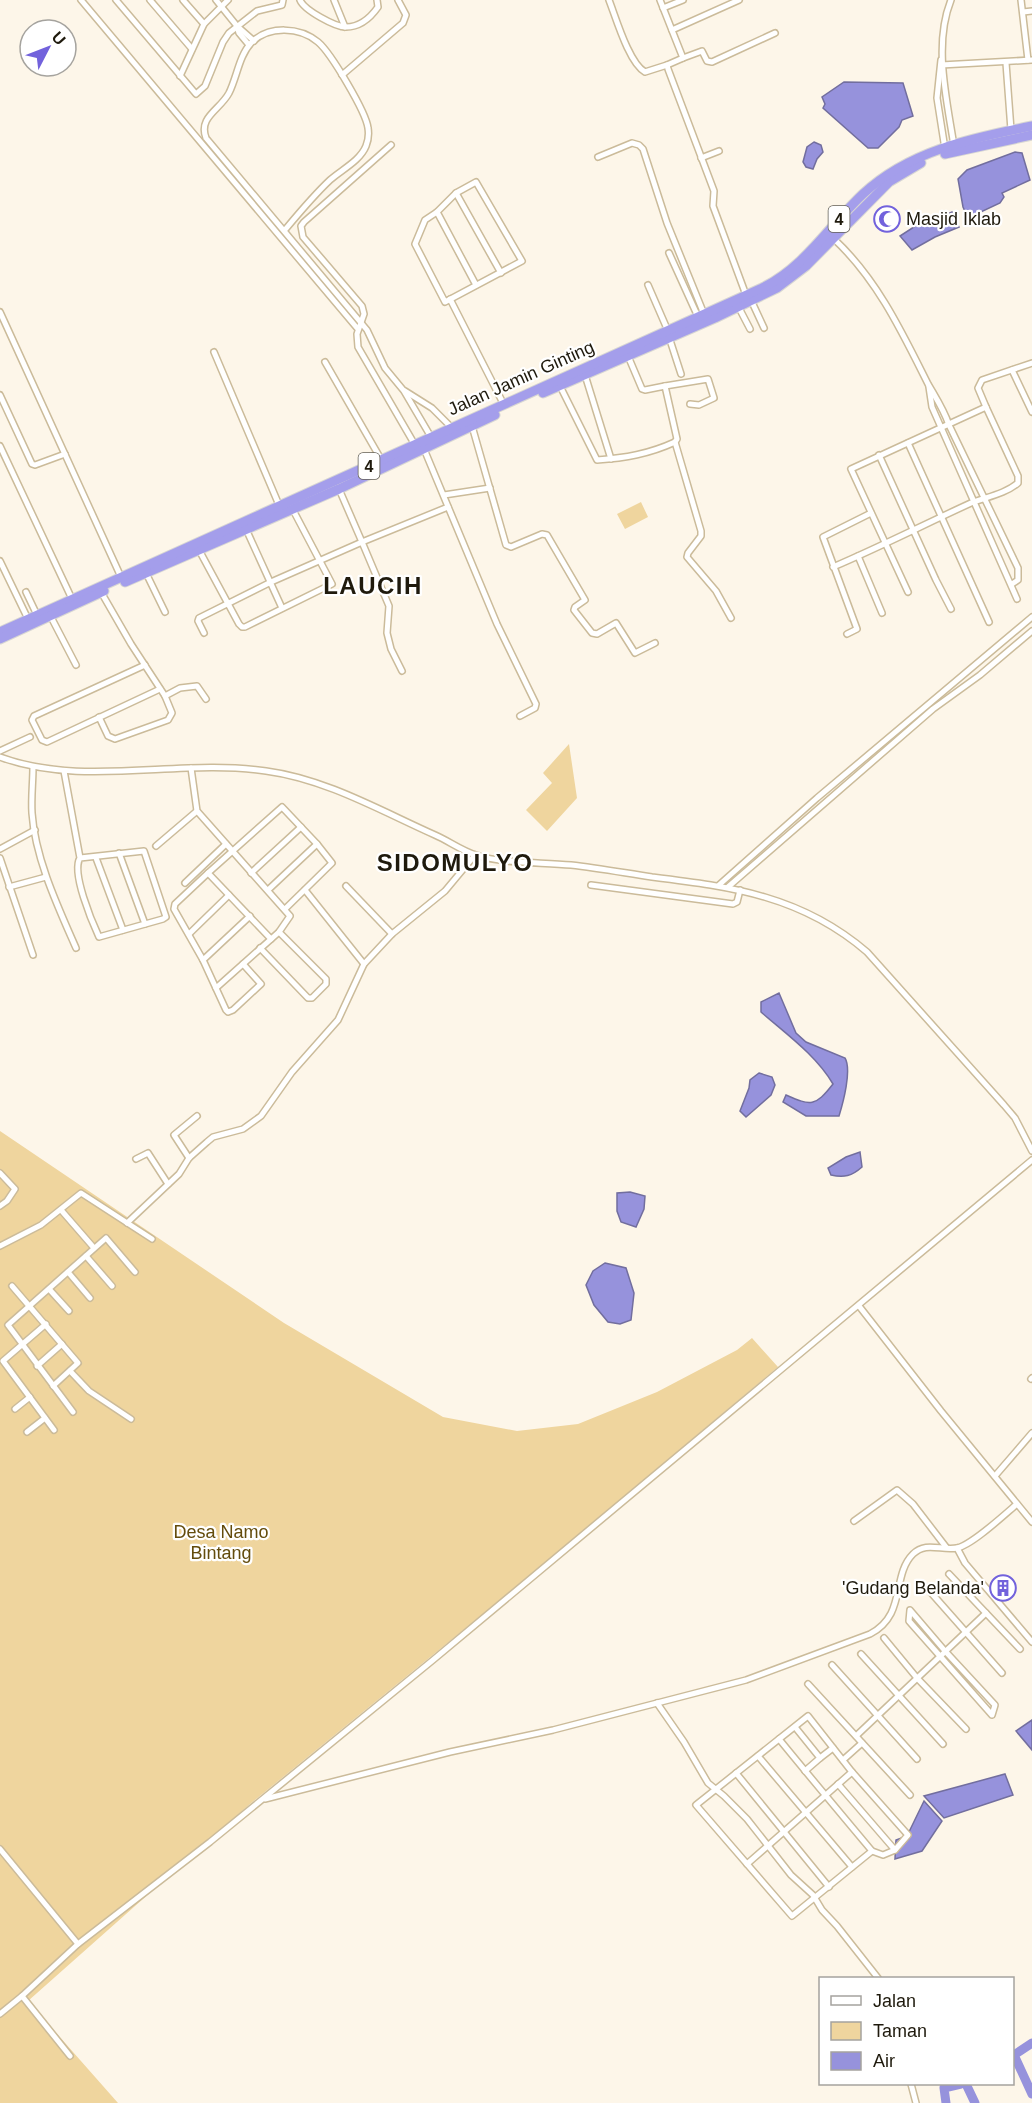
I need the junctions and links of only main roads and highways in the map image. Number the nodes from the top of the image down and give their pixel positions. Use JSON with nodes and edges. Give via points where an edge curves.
{"nodes":[{"id":1,"x":1032,"y":126,"type":"edge"},
{"id":2,"x":1032,"y":135,"type":"edge"},
{"id":3,"x":950,"y":149,"type":"junction"},
{"id":4,"x":749,"y":297,"type":"junction"},
{"id":5,"x":701,"y":318,"type":"junction"},
{"id":6,"x":669,"y":334,"type":"junction"},
{"id":7,"x":419,"y":447,"type":"junction"},
{"id":8,"x":287,"y":505,"type":"junction"},
{"id":9,"x":0,"y":632,"type":"edge"},
{"id":10,"x":0,"y":639,"type":"edge"}],
"edges":[{"from":1,"to":3,"type":"highway","name":"Jalan Jamin Ginting","number":"4"},
{"from":2,"to":3,"type":"highway","name":"Jalan Jamin Ginting","number":"4"},
{"from":3,"to":4,"type":"highway","name":"Jalan Jamin Ginting","number":"4","via":[[890,182],[786,282]]},
{"from":3,"to":4,"type":"highway","name":"Jalan Jamin Ginting","number":"4","via":[[907,163],[872,187],[792,270]]},
{"from":4,"to":5,"type":"highway","name":"Jalan Jamin Ginting","number":"4"},
{"from":4,"to":5,"type":"highway","name":"Jalan Jamin Ginting","number":"4","via":[[738,306]]},
{"from":5,"to":6,"type":"highway","name":"Jalan Jamin Ginting","number":"4"},
{"from":6,"to":7,"type":"highway","name":"Jalan Jamin Ginting","number":"4","via":[[628,356]]},
{"from":6,"to":7,"type":"highway","name":"Jalan Jamin Ginting","number":"4","via":[[600,360],[432,437]]},
{"from":7,"to":8,"type":"highway","name":"Jalan Jamin Ginting","number":"4"},
{"from":7,"to":8,"type":"highway","name":"Jalan Jamin Ginting","number":"4","via":[[339,489]]},
{"from":8,"to":9,"type":"highway","name":"Jalan Jamin Ginting","number":"4"},
{"from":8,"to":10,"type":"highway","name":"Jalan Jamin Ginting","number":"4","via":[[246,529]]}]}
